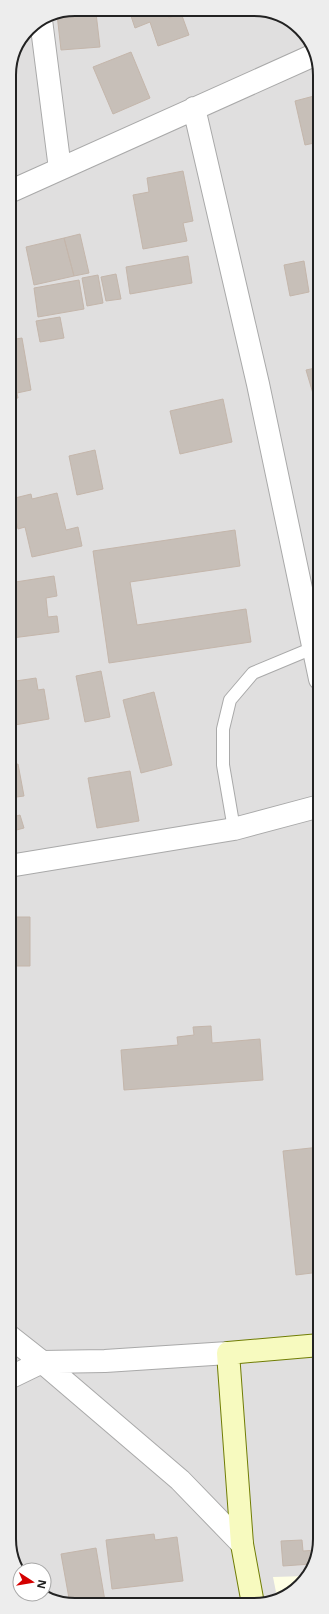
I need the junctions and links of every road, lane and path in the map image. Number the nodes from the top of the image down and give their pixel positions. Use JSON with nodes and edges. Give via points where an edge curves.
{"nodes":[{"id":1,"x":42,"y":26,"type":"edge"},
{"id":2,"x":310,"y":57,"type":"edge"},
{"id":3,"x":194,"y":108,"type":"junction"},
{"id":4,"x":60,"y":169,"type":"junction"},
{"id":5,"x":16,"y":189,"type":"edge"},
{"id":6,"x":313,"y":648,"type":"joint"},
{"id":7,"x":313,"y":808,"type":"edge"},
{"id":8,"x":234,"y":829,"type":"junction"},
{"id":9,"x":16,"y":865,"type":"edge"},
{"id":10,"x":16,"y":1341,"type":"edge"},
{"id":11,"x":313,"y":1346,"type":"edge"},
{"id":12,"x":228,"y":1353,"type":"junction"},
{"id":13,"x":42,"y":1362,"type":"junction"},
{"id":14,"x":16,"y":1375,"type":"edge"},
{"id":15,"x":242,"y":1544,"type":"junction"},
{"id":16,"x":252,"y":1598,"type":"edge"}],
"edges":[{"from":1,"to":4,"type":"street"},
{"from":2,"to":3,"type":"street"},
{"from":3,"to":4,"type":"street"},
{"from":3,"to":6,"type":"street","via":[[258,384]]},
{"from":4,"to":5,"type":"street"},
{"from":6,"to":8,"type":"lane","via":[[253,673],[230,700],[223,729],[223,765]]},
{"from":7,"to":8,"type":"street"},
{"from":8,"to":9,"type":"street"},
{"from":10,"to":13,"type":"street"},
{"from":11,"to":12,"type":"street"},
{"from":12,"to":13,"type":"street"},
{"from":12,"to":15,"type":"street"},
{"from":13,"to":14,"type":"street"},
{"from":13,"to":15,"type":"street","via":[[180,1480]]},
{"from":15,"to":16,"type":"street"}]}
